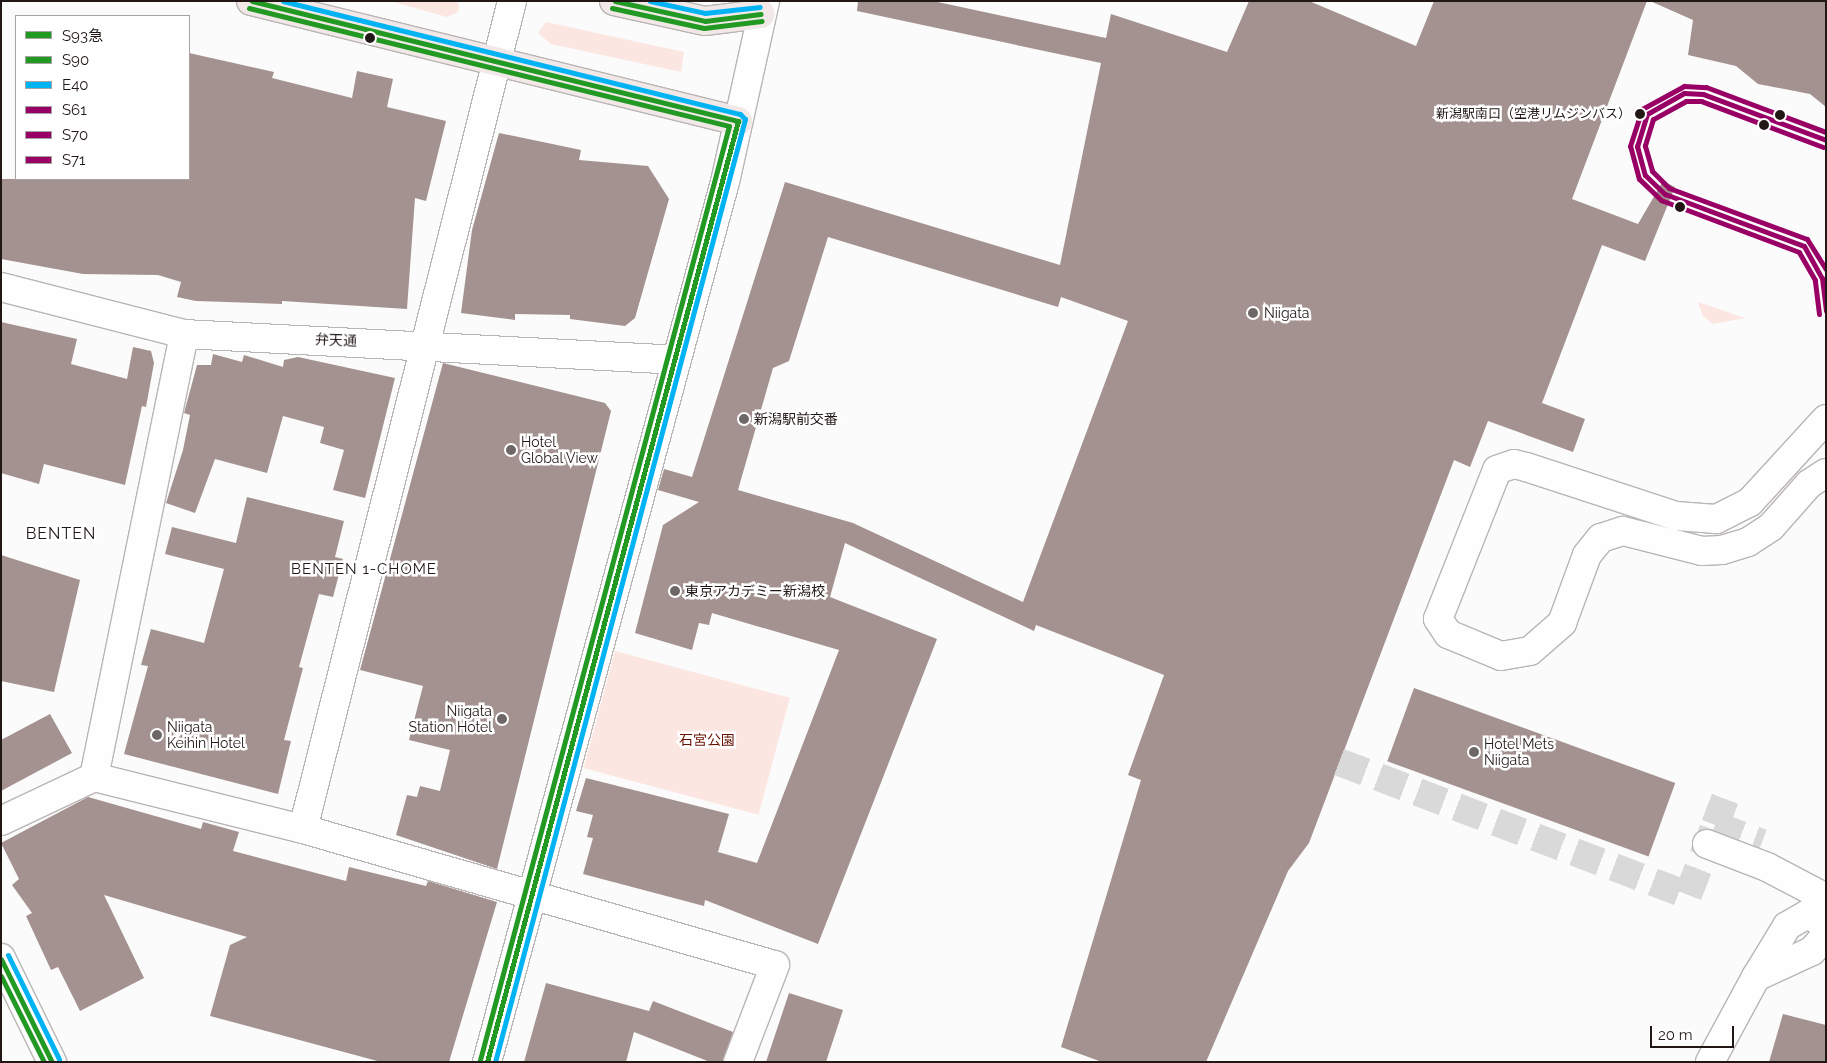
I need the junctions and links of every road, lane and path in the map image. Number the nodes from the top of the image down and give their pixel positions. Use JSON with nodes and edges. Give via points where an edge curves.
{"nodes":[{"id":1,"x":251,"y":1,"type":"edge"},
{"id":2,"x":512,"y":1,"type":"edge"},
{"id":3,"x":614,"y":1,"type":"edge"},
{"id":4,"x":763,"y":8,"type":"edge"},
{"id":5,"x":496,"y":62,"type":"junction"},
{"id":6,"x":738,"y":121,"type":"junction"},
{"id":7,"x":1,"y":287,"type":"edge"},
{"id":8,"x":184,"y":334,"type":"junction"},
{"id":9,"x":425,"y":344,"type":"junction"},
{"id":10,"x":675,"y":360,"type":"junction"},
{"id":11,"x":1826,"y":419,"type":"edge"},
{"id":12,"x":1826,"y":473,"type":"edge"},
{"id":13,"x":94,"y":777,"type":"junction"},
{"id":14,"x":1,"y":821,"type":"edge"},
{"id":15,"x":303,"y":829,"type":"junction"},
{"id":16,"x":1707,"y":844,"type":"dead end"},
{"id":17,"x":533,"y":896,"type":"junction"},
{"id":18,"x":1826,"y":898,"type":"edge"},
{"id":19,"x":1,"y":958,"type":"edge"},
{"id":20,"x":1756,"y":977,"type":"dead end"},
{"id":21,"x":52,"y":1062,"type":"edge"},
{"id":22,"x":488,"y":1062,"type":"edge"},
{"id":23,"x":738,"y":1062,"type":"edge"},
{"id":24,"x":1710,"y":1062,"type":"edge"}],
"edges":[{"from":1,"to":5,"type":"main road"},
{"from":2,"to":5,"type":"street"},
{"from":3,"to":4,"type":"main road","via":[[705,21]]},
{"from":4,"to":6,"type":"street"},
{"from":5,"to":6,"type":"main road"},
{"from":5,"to":9,"type":"street"},
{"from":6,"to":10,"type":"street"},
{"from":7,"to":8,"type":"street","name":"弁天通"},
{"from":8,"to":9,"type":"street","name":"弁天通"},
{"from":8,"to":13,"type":"street"},
{"from":9,"to":10,"type":"street","name":"弁天通"},
{"from":9,"to":15,"type":"street"},
{"from":10,"to":17,"type":"street"},
{"from":11,"to":12,"type":"street","via":[[1750,502],[1716,519],[1676,516],[1514,464],[1497,470],[1438,619],[1448,634],[1501,656],[1530,651],[1562,622],[1587,556],[1601,538],[1623,531],[1702,551],[1722,550],[1748,542],[1771,527],[1810,484]]},
{"from":13,"to":14,"type":"street"},
{"from":13,"to":15,"type":"street"},
{"from":15,"to":17,"type":"street"},
{"from":16,"to":18,"type":"street","via":[[1767,866]]},
{"from":17,"to":22,"type":"street"},
{"from":17,"to":23,"type":"street","via":[[775,965]]},
{"from":19,"to":21,"type":"street"},
{"from":20,"to":24,"type":"street"}]}
